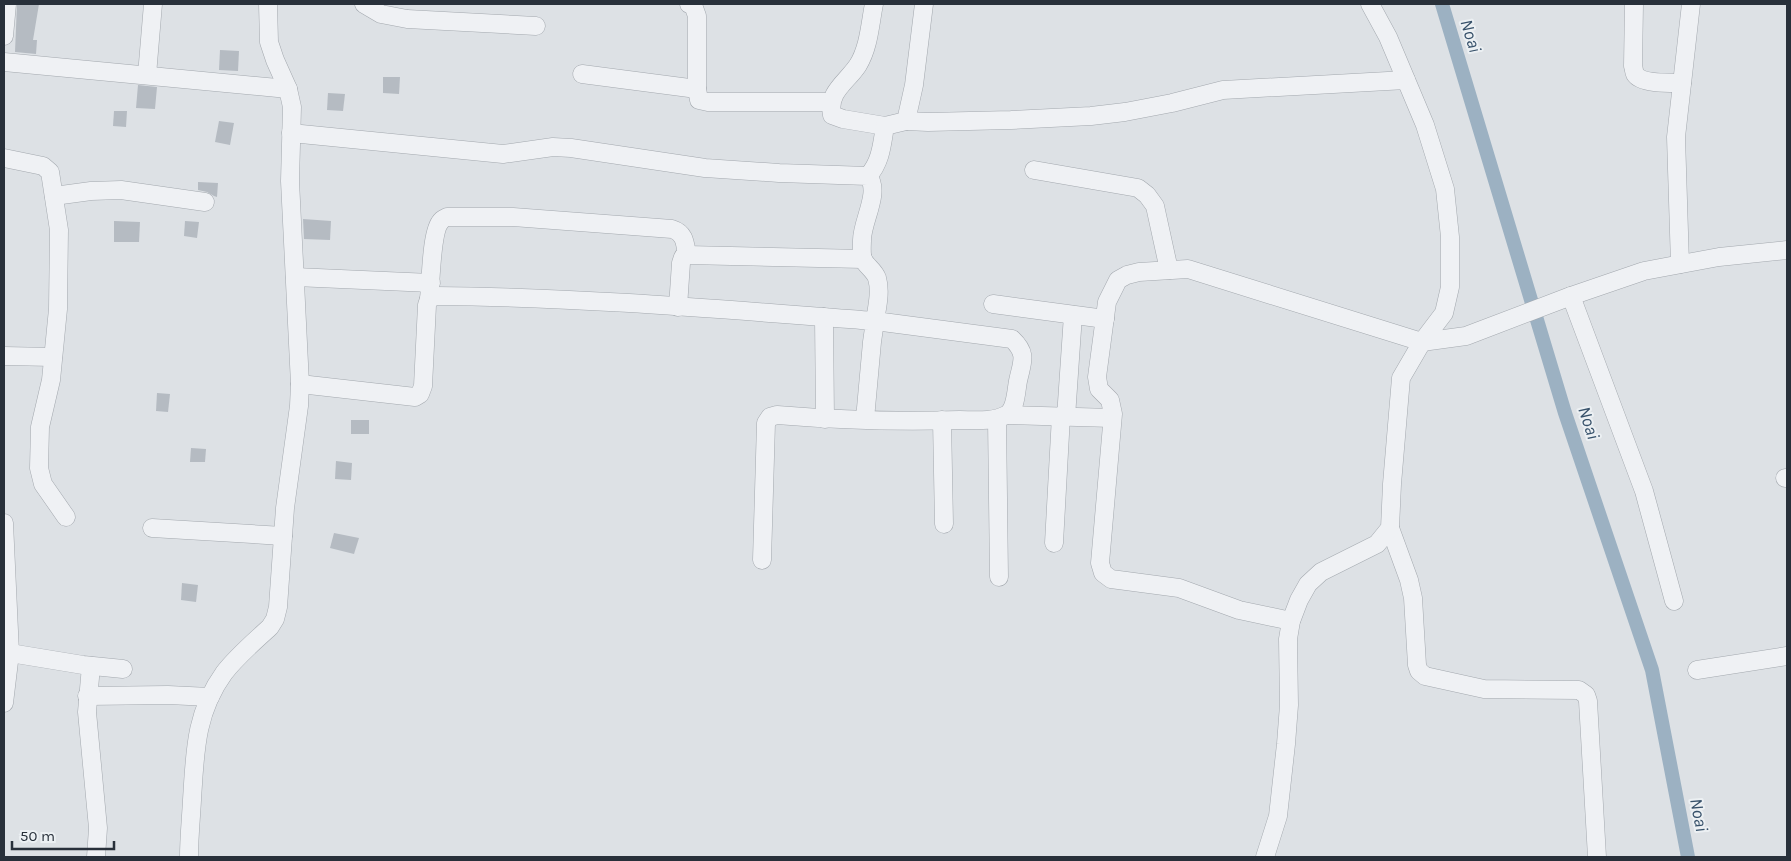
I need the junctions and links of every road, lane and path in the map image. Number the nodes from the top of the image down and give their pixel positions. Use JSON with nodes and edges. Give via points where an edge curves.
{"nodes":[{"id":1,"x":7,"y":4,"type":"edge"},
{"id":2,"x":153,"y":4,"type":"edge"},
{"id":3,"x":268,"y":4,"type":"edge"},
{"id":4,"x":364,"y":4,"type":"edge"},
{"id":5,"x":690,"y":4,"type":"edge"},
{"id":6,"x":874,"y":4,"type":"edge"},
{"id":7,"x":924,"y":4,"type":"edge"},
{"id":8,"x":1370,"y":4,"type":"edge"},
{"id":9,"x":1634,"y":4,"type":"edge"},
{"id":10,"x":1691,"y":4,"type":"edge"},
{"id":11,"x":536,"y":26,"type":"dead end"},
{"id":12,"x":4,"y":36,"type":"edge"},
{"id":13,"x":4,"y":62,"type":"edge"},
{"id":14,"x":582,"y":74,"type":"dead end"},
{"id":15,"x":148,"y":75,"type":"junction"},
{"id":16,"x":1406,"y":80,"type":"junction"},
{"id":17,"x":1682,"y":83,"type":"junction"},
{"id":18,"x":697,"y":89,"type":"junction"},
{"id":19,"x":288,"y":90,"type":"junction"},
{"id":20,"x":831,"y":102,"type":"junction"},
{"id":21,"x":906,"y":121,"type":"junction"},
{"id":22,"x":885,"y":126,"type":"junction"},
{"id":23,"x":291,"y":133,"type":"junction"},
{"id":24,"x":4,"y":158,"type":"edge"},
{"id":25,"x":1034,"y":170,"type":"dead end"},
{"id":26,"x":868,"y":176,"type":"junction"},
{"id":27,"x":54,"y":196,"type":"junction"},
{"id":28,"x":205,"y":202,"type":"dead end"},
{"id":29,"x":1787,"y":250,"type":"edge"},
{"id":30,"x":688,"y":255,"type":"junction"},
{"id":31,"x":863,"y":260,"type":"junction"},
{"id":32,"x":1680,"y":264,"type":"junction"},
{"id":33,"x":1169,"y":270,"type":"junction"},
{"id":34,"x":295,"y":277,"type":"junction"},
{"id":35,"x":430,"y":291,"type":"junction"},
{"id":36,"x":1568,"y":297,"type":"junction"},
{"id":37,"x":993,"y":304,"type":"dead end"},
{"id":38,"x":678,"y":307,"type":"junction"},
{"id":39,"x":1073,"y":315,"type":"junction"},
{"id":40,"x":824,"y":317,"type":"junction"},
{"id":41,"x":1105,"y":319,"type":"junction"},
{"id":42,"x":875,"y":321,"type":"junction"},
{"id":43,"x":1422,"y":342,"type":"junction"},
{"id":44,"x":4,"y":356,"type":"edge"},
{"id":45,"x":53,"y":357,"type":"junction"},
{"id":46,"x":300,"y":384,"type":"junction"},
{"id":47,"x":1064,"y":416,"type":"junction"},
{"id":48,"x":1002,"y":417,"type":"junction"},
{"id":49,"x":1112,"y":418,"type":"junction"},
{"id":50,"x":825,"y":419,"type":"junction"},
{"id":51,"x":865,"y":419,"type":"junction"},
{"id":52,"x":942,"y":420,"type":"junction"},
{"id":53,"x":66,"y":517,"type":"dead end"},
{"id":54,"x":4,"y":523,"type":"edge"},
{"id":55,"x":944,"y":524,"type":"dead end"},
{"id":56,"x":152,"y":528,"type":"dead end"},
{"id":57,"x":1390,"y":528,"type":"junction"},
{"id":58,"x":283,"y":536,"type":"junction"},
{"id":59,"x":1054,"y":543,"type":"dead end"},
{"id":60,"x":762,"y":560,"type":"dead end"},
{"id":61,"x":999,"y":576,"type":"dead end"},
{"id":62,"x":1674,"y":601,"type":"dead end"},
{"id":63,"x":1291,"y":621,"type":"junction"},
{"id":64,"x":7,"y":653,"type":"edge"},
{"id":65,"x":1787,"y":656,"type":"edge"},
{"id":66,"x":91,"y":666,"type":"junction"},
{"id":67,"x":123,"y":669,"type":"dead end"},
{"id":68,"x":1697,"y":670,"type":"dead end"},
{"id":69,"x":87,"y":696,"type":"junction"},
{"id":70,"x":210,"y":697,"type":"junction"},
{"id":71,"x":4,"y":703,"type":"edge"},
{"id":72,"x":96,"y":857,"type":"edge"},
{"id":73,"x":189,"y":857,"type":"edge"},
{"id":74,"x":1265,"y":857,"type":"edge"},
{"id":75,"x":1597,"y":857,"type":"edge"}],
"edges":[{"from":1,"to":12,"type":"street"},
{"from":2,"to":15,"type":"street"},
{"from":3,"to":19,"type":"street","via":[[269,42]]},
{"from":4,"to":11,"type":"street","via":[[381,14],[407,19]]},
{"from":5,"to":18,"type":"street","via":[[698,16]]},
{"from":6,"to":20,"type":"street","via":[[858,65]]},
{"from":7,"to":21,"type":"street"},
{"from":8,"to":16,"type":"street"},
{"from":9,"to":17,"type":"street","via":[[1635,75],[1653,82]]},
{"from":10,"to":17,"type":"street"},
{"from":13,"to":15,"type":"street"},
{"from":14,"to":18,"type":"street"},
{"from":15,"to":19,"type":"street"},
{"from":16,"to":21,"type":"street","via":[[1222,90],[1162,105],[1091,116]]},
{"from":16,"to":43,"type":"street","via":[[1425,124],[1445,189],[1450,237],[1450,287],[1444,313]]},
{"from":17,"to":32,"type":"street","via":[[1676,137]]},
{"from":18,"to":20,"type":"street","via":[[699,100],[708,102]]},
{"from":19,"to":23,"type":"street","via":[[292,107]]},
{"from":20,"to":22,"type":"street","via":[[832,115]]},
{"from":21,"to":22,"type":"street"},
{"from":22,"to":26,"type":"street","via":[[881,154]]},
{"from":23,"to":26,"type":"street","via":[[504,154],[571,148],[705,168]]},
{"from":23,"to":34,"type":"street"},
{"from":24,"to":27,"type":"street","via":[[43,166],[50,172]]},
{"from":25,"to":33,"type":"street","via":[[1138,188],[1147,194],[1155,206]]},
{"from":26,"to":31,"type":"street","via":[[873,187],[862,238]]},
{"from":27,"to":28,"type":"street","via":[[121,190]]},
{"from":27,"to":45,"type":"street","via":[[59,230],[58,309]]},
{"from":29,"to":32,"type":"street"},
{"from":30,"to":31,"type":"street"},
{"from":30,"to":35,"type":"street","via":[[679,231],[513,217],[447,217],[437,228]]},
{"from":30,"to":38,"type":"street","via":[[681,263]]},
{"from":31,"to":42,"type":"street","via":[[876,276],[879,289]]},
{"from":32,"to":36,"type":"street","via":[[1644,271]]},
{"from":33,"to":41,"type":"street","via":[[1139,272],[1118,280],[1107,302]]},
{"from":33,"to":43,"type":"street","via":[[1188,269]]},
{"from":34,"to":35,"type":"street"},
{"from":34,"to":46,"type":"street"},
{"from":35,"to":38,"type":"street","via":[[436,296]]},
{"from":35,"to":46,"type":"street","via":[[420,394]]},
{"from":36,"to":43,"type":"street","via":[[1466,336]]},
{"from":36,"to":62,"type":"street","via":[[1644,491]]},
{"from":37,"to":39,"type":"street"},
{"from":38,"to":40,"type":"street"},
{"from":39,"to":41,"type":"street"},
{"from":39,"to":47,"type":"street"},
{"from":40,"to":42,"type":"street"},
{"from":40,"to":50,"type":"street"},
{"from":41,"to":49,"type":"street","via":[[1097,377],[1099,388],[1110,400]]},
{"from":42,"to":48,"type":"street","via":[[1012,339],[1021,348],[1023,360],[1013,408]]},
{"from":42,"to":51,"type":"street"},
{"from":43,"to":57,"type":"street","via":[[1401,378]]},
{"from":44,"to":45,"type":"street"},
{"from":45,"to":53,"type":"street","via":[[40,427],[39,468],[43,484]]},
{"from":46,"to":58,"type":"street"},
{"from":47,"to":48,"type":"street"},
{"from":47,"to":49,"type":"street"},
{"from":47,"to":59,"type":"street"},
{"from":48,"to":52,"type":"street"},
{"from":48,"to":61,"type":"street"},
{"from":49,"to":63,"type":"street","via":[[1100,563],[1103,573],[1111,580],[1179,588],[1239,610]]},
{"from":50,"to":51,"type":"street"},
{"from":50,"to":60,"type":"street","via":[[777,415],[766,423]]},
{"from":51,"to":52,"type":"street"},
{"from":52,"to":55,"type":"street"},
{"from":54,"to":64,"type":"street"},
{"from":56,"to":58,"type":"street"},
{"from":57,"to":63,"type":"street","via":[[1377,544],[1321,572],[1308,584]]},
{"from":57,"to":75,"type":"street","via":[[1410,580],[1417,665],[1424,676],[1484,689],[1580,690],[1586,695]]},
{"from":58,"to":70,"type":"street","via":[[275,619],[224,673]]},
{"from":63,"to":74,"type":"street","via":[[1286,744],[1278,816]]},
{"from":64,"to":66,"type":"street"},
{"from":64,"to":71,"type":"street"},
{"from":65,"to":68,"type":"street"},
{"from":66,"to":67,"type":"street"},
{"from":66,"to":69,"type":"street"},
{"from":69,"to":70,"type":"street"},
{"from":69,"to":72,"type":"street","via":[[98,828]]},
{"from":70,"to":73,"type":"street","via":[[197,735],[194,756]]}]}
